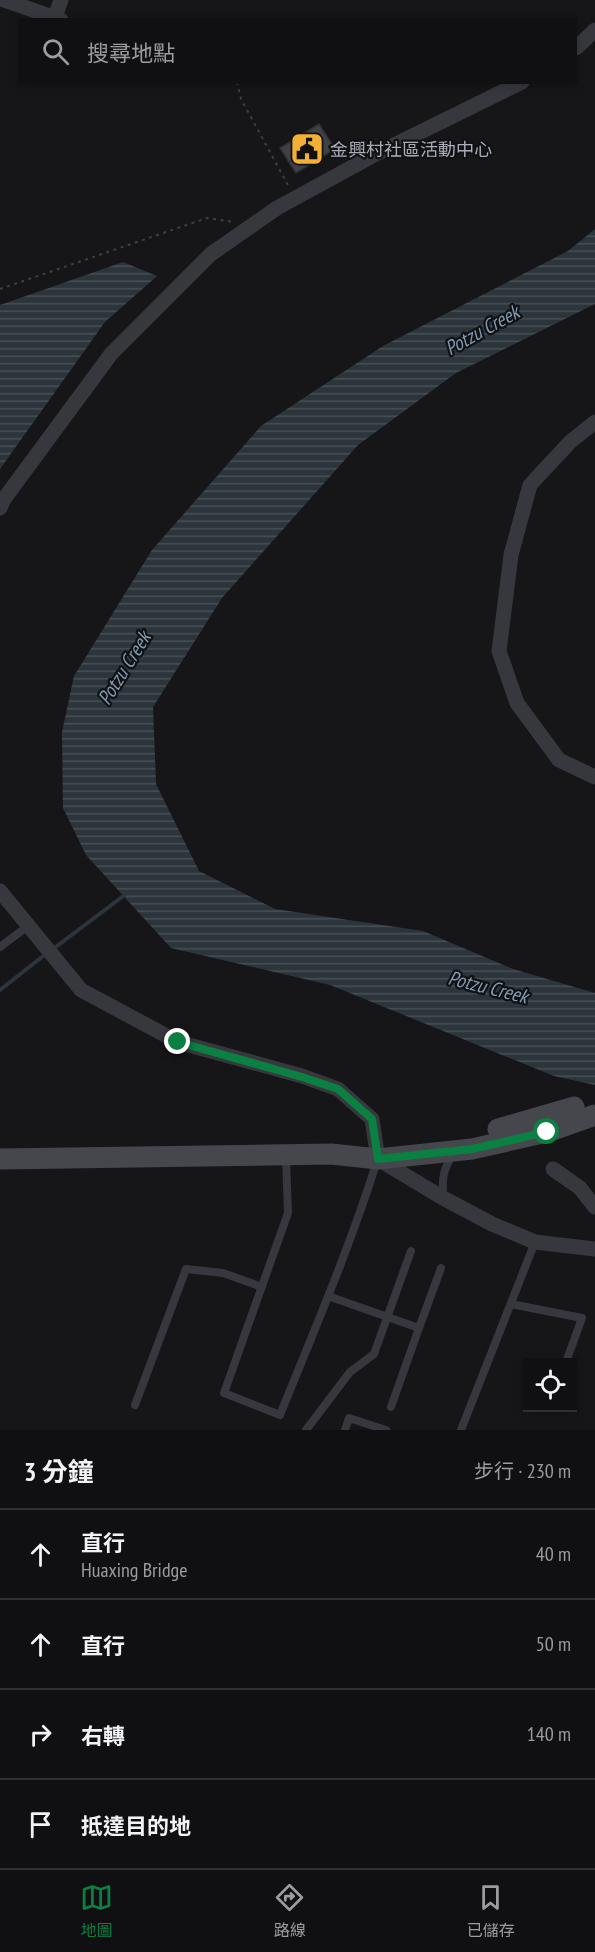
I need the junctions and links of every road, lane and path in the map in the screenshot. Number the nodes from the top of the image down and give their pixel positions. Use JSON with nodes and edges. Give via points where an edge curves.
{"nodes":[{"id":1,"x":4,"y":0,"type":"edge"},
{"id":2,"x":61,"y":0,"type":"edge"},
{"id":3,"x":54,"y":18,"type":"edge"},
{"id":4,"x":57,"y":18,"type":"edge"},
{"id":5,"x":595,"y":30,"type":"edge"},
{"id":6,"x":577,"y":47,"type":"edge"},
{"id":7,"x":237,"y":84,"type":"edge"},
{"id":8,"x":518,"y":84,"type":"edge"},
{"id":9,"x":296,"y":198,"type":"junction"},
{"id":10,"x":252,"y":226,"type":"junction"},
{"id":11,"x":0,"y":289,"type":"edge"},
{"id":12,"x":595,"y":422,"type":"edge"},
{"id":13,"x":0,"y":508,"type":"edge"},
{"id":14,"x":595,"y":777,"type":"edge"},
{"id":15,"x":0,"y":891,"type":"edge"},
{"id":16,"x":28,"y":926,"type":"junction"},
{"id":17,"x":0,"y":947,"type":"edge"},
{"id":18,"x":595,"y":1101,"type":"edge"},
{"id":19,"x":595,"y":1115,"type":"edge"},
{"id":20,"x":464,"y":1145,"type":"junction"},
{"id":21,"x":286,"y":1155,"type":"junction"},
{"id":22,"x":0,"y":1159,"type":"edge"},
{"id":23,"x":378,"y":1159,"type":"junction"},
{"id":24,"x":553,"y":1169,"type":"dead end"},
{"id":25,"x":443,"y":1198,"type":"junction"},
{"id":26,"x":595,"y":1207,"type":"edge"},
{"id":27,"x":535,"y":1242,"type":"junction"},
{"id":28,"x":595,"y":1249,"type":"edge"},
{"id":29,"x":411,"y":1251,"type":"dead end"},
{"id":30,"x":441,"y":1268,"type":"dead end"},
{"id":31,"x":262,"y":1287,"type":"junction"},
{"id":32,"x":328,"y":1296,"type":"junction"},
{"id":33,"x":511,"y":1304,"type":"junction"},
{"id":34,"x":387,"y":1317,"type":"junction"},
{"id":35,"x":419,"y":1328,"type":"junction"},
{"id":36,"x":567,"y":1358,"type":"edge"},
{"id":37,"x":135,"y":1405,"type":"dead end"},
{"id":38,"x":391,"y":1407,"type":"dead end"},
{"id":39,"x":306,"y":1430,"type":"edge"},
{"id":40,"x":345,"y":1430,"type":"edge"},
{"id":41,"x":386,"y":1430,"type":"edge"},
{"id":42,"x":461,"y":1430,"type":"edge"}],
"edges":[{"from":1,"to":3,"type":"street"},
{"from":2,"to":4,"type":"street"},
{"from":5,"to":6,"type":"street"},
{"from":7,"to":9,"type":"path","via":[[241,99]]},
{"from":8,"to":9,"type":"street"},
{"from":9,"to":10,"type":"street"},
{"from":10,"to":11,"type":"path","via":[[207,218]]},
{"from":10,"to":13,"type":"street","via":[[211,254],[111,354]]},
{"from":12,"to":14,"type":"street","via":[[570,442],[530,485],[511,555],[499,651],[517,703],[559,760]]},
{"from":15,"to":16,"type":"street"},
{"from":16,"to":17,"type":"lane"},
{"from":16,"to":23,"type":"street","via":[[81,990],[178,1042],[338,1089],[372,1119]]},
{"from":18,"to":20,"type":"street"},
{"from":19,"to":20,"type":"street","via":[[547,1132]]},
{"from":20,"to":23,"type":"street"},
{"from":20,"to":25,"type":"lane","via":[[446,1166]]},
{"from":21,"to":22,"type":"street"},
{"from":21,"to":23,"type":"street"},
{"from":21,"to":31,"type":"lane","via":[[288,1213]]},
{"from":23,"to":25,"type":"street"},
{"from":23,"to":32,"type":"lane"},
{"from":24,"to":26,"type":"street","via":[[580,1188]]},
{"from":25,"to":27,"type":"street"},
{"from":27,"to":28,"type":"street"},
{"from":27,"to":33,"type":"lane"},
{"from":29,"to":34,"type":"lane"},
{"from":30,"to":35,"type":"lane"},
{"from":31,"to":32,"type":"lane","via":[[224,1393],[280,1415]]},
{"from":31,"to":37,"type":"lane","via":[[223,1273],[186,1269]]},
{"from":32,"to":34,"type":"lane"},
{"from":33,"to":36,"type":"lane","via":[[582,1317]]},
{"from":33,"to":42,"type":"lane"},
{"from":34,"to":35,"type":"lane"},
{"from":34,"to":39,"type":"lane","via":[[374,1354],[350,1372]]},
{"from":35,"to":38,"type":"lane"},
{"from":40,"to":41,"type":"lane","via":[[349,1418]]}]}
